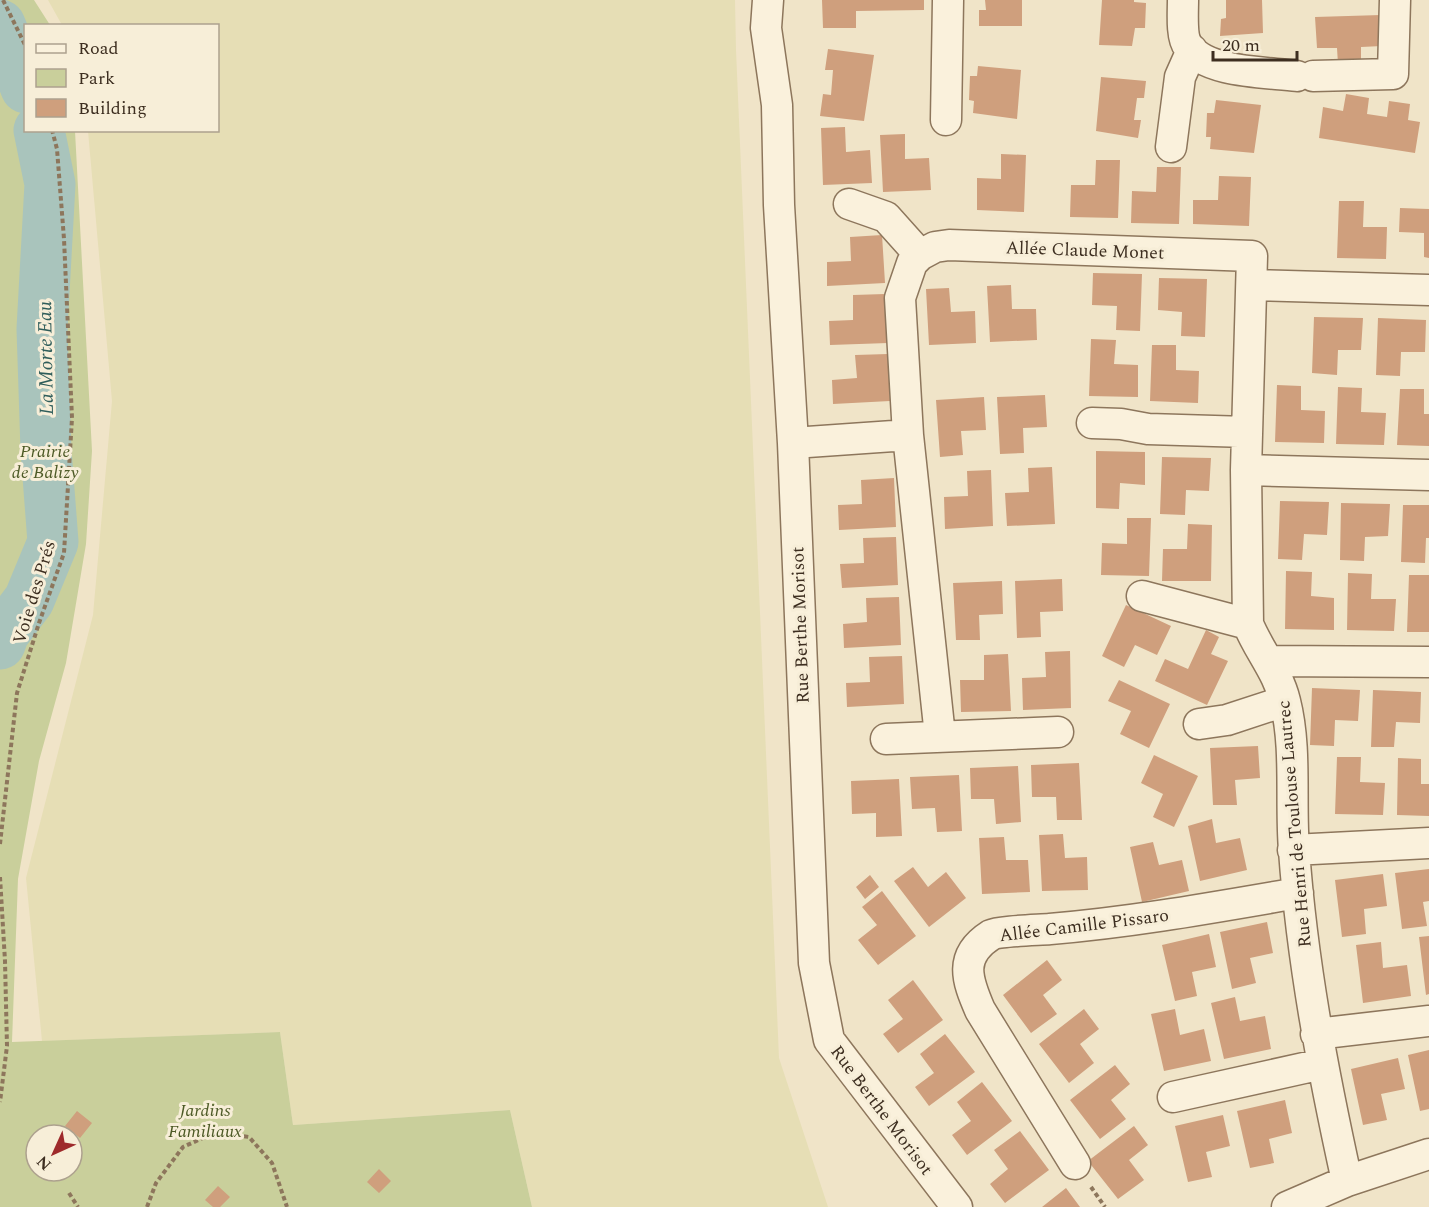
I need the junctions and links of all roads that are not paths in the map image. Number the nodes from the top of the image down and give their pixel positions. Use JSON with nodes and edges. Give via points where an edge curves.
{"nodes":[{"id":1,"x":768,"y":0,"type":"edge"},
{"id":2,"x":948,"y":0,"type":"edge"},
{"id":3,"x":1183,"y":0,"type":"edge"},
{"id":4,"x":1395,"y":0,"type":"edge"},
{"id":5,"x":1192,"y":50,"type":"junction"},
{"id":6,"x":946,"y":120,"type":"dead end"},
{"id":7,"x":1171,"y":147,"type":"dead end"},
{"id":8,"x":849,"y":204,"type":"dead end"},
{"id":9,"x":920,"y":255,"type":"junction"},
{"id":10,"x":1252,"y":271,"type":"junction"},
{"id":11,"x":1429,"y":290,"type":"edge"},
{"id":12,"x":1092,"y":423,"type":"dead end"},
{"id":13,"x":1247,"y":432,"type":"junction"},
{"id":14,"x":908,"y":435,"type":"junction"},
{"id":15,"x":793,"y":443,"type":"junction"},
{"id":16,"x":1246,"y":470,"type":"junction"},
{"id":17,"x":1429,"y":475,"type":"edge"},
{"id":18,"x":1142,"y":596,"type":"dead end"},
{"id":19,"x":1248,"y":624,"type":"junction"},
{"id":20,"x":1270,"y":661,"type":"junction"},
{"id":21,"x":1429,"y":662,"type":"edge"},
{"id":22,"x":1285,"y":701,"type":"junction"},
{"id":23,"x":1199,"y":724,"type":"dead end"},
{"id":24,"x":1059,"y":732,"type":"dead end"},
{"id":25,"x":940,"y":736,"type":"junction"},
{"id":26,"x":886,"y":739,"type":"dead end"},
{"id":27,"x":1429,"y":843,"type":"edge"},
{"id":28,"x":1293,"y":850,"type":"junction"},
{"id":29,"x":1298,"y":893,"type":"junction"},
{"id":30,"x":1429,"y":1021,"type":"edge"},
{"id":31,"x":1316,"y":1034,"type":"junction"},
{"id":32,"x":1322,"y":1064,"type":"junction"},
{"id":33,"x":1173,"y":1097,"type":"dead end"},
{"id":34,"x":1429,"y":1154,"type":"edge"},
{"id":35,"x":1075,"y":1164,"type":"dead end"},
{"id":36,"x":1347,"y":1181,"type":"junction"},
{"id":37,"x":957,"y":1207,"type":"edge"},
{"id":38,"x":1287,"y":1207,"type":"edge"}],
"edges":[{"from":1,"to":15,"type":"street","name":"Rue Berthe Morisot","via":[[766,28],[777,105]]},
{"from":2,"to":6,"type":"street"},
{"from":3,"to":5,"type":"street","via":[[1186,45]]},
{"from":4,"to":5,"type":"street","via":[[1394,74],[1305,76],[1220,66],[1199,58]]},
{"from":5,"to":7,"type":"street","via":[[1180,77]]},
{"from":8,"to":9,"type":"street","via":[[886,217]]},
{"from":9,"to":10,"type":"street","name":"Allée Claude Monet","via":[[949,245]]},
{"from":9,"to":14,"type":"street","via":[[912,263],[900,298]]},
{"from":10,"to":11,"type":"street","name":"Allée Claude Monet"},
{"from":10,"to":13,"type":"street","name":"Rue Henri de Toulouse Lautrec"},
{"from":12,"to":13,"type":"street"},
{"from":13,"to":16,"type":"street","name":"Rue Henri de Toulouse Lautrec"},
{"from":14,"to":15,"type":"street"},
{"from":14,"to":25,"type":"street"},
{"from":15,"to":37,"type":"street","name":"Rue Berthe Morisot","via":[[814,963],[829,1040]]},
{"from":16,"to":17,"type":"street"},
{"from":16,"to":19,"type":"street","name":"Rue Henri de Toulouse Lautrec"},
{"from":18,"to":19,"type":"street"},
{"from":19,"to":20,"type":"street","name":"Rue Henri de Toulouse Lautrec"},
{"from":20,"to":21,"type":"street"},
{"from":20,"to":22,"type":"street","name":"Rue Henri de Toulouse Lautrec"},
{"from":22,"to":23,"type":"street","via":[[1227,720]]},
{"from":22,"to":28,"type":"street","name":"Rue Henri de Toulouse Lautrec"},
{"from":24,"to":25,"type":"street"},
{"from":25,"to":26,"type":"street"},
{"from":27,"to":28,"type":"street"},
{"from":28,"to":29,"type":"street","name":"Rue Henri de Toulouse Lautrec"},
{"from":29,"to":31,"type":"street","name":"Rue Henri de Toulouse Lautrec"},
{"from":29,"to":35,"type":"street","name":"Allée Camille Pissaro","via":[[1116,924],[993,934],[976,949],[966,969],[980,1010]]},
{"from":30,"to":31,"type":"street"},
{"from":31,"to":32,"type":"street","name":"Rue Henri de Toulouse Lautrec"},
{"from":32,"to":33,"type":"street"},
{"from":32,"to":36,"type":"street","name":"Rue Henri de Toulouse Lautrec"},
{"from":34,"to":36,"type":"street"},
{"from":36,"to":38,"type":"street"}]}
